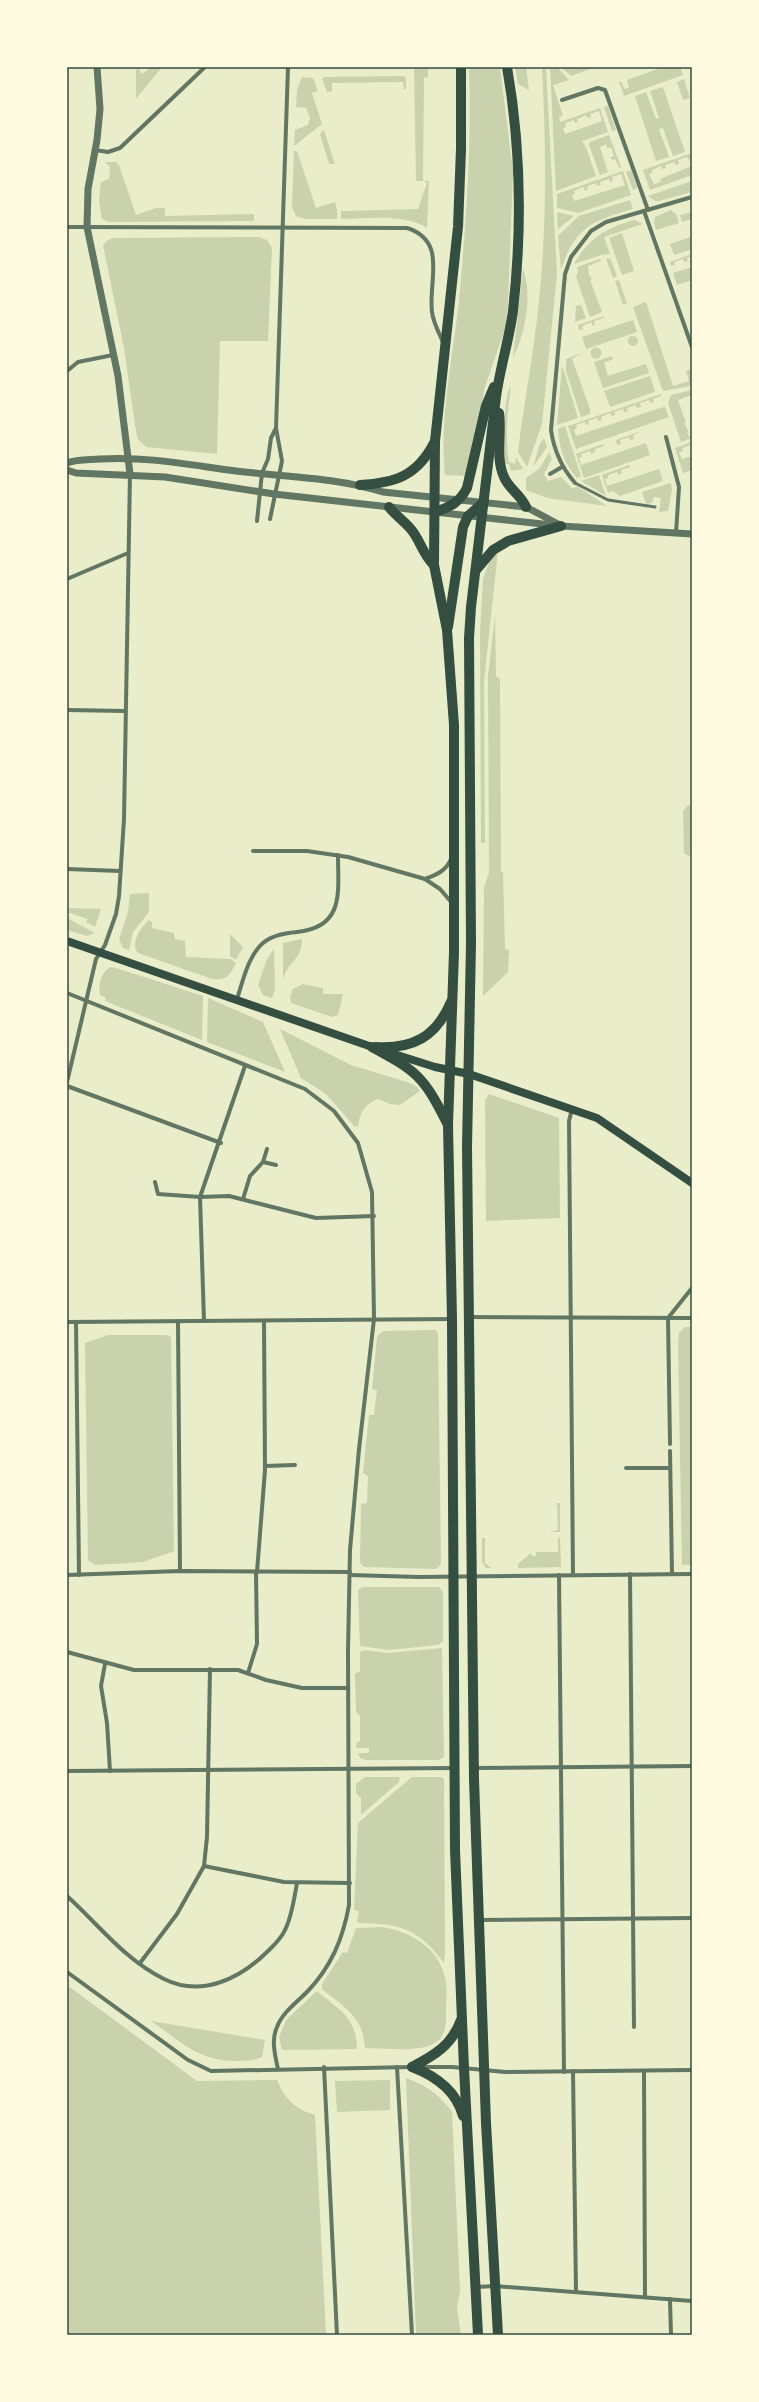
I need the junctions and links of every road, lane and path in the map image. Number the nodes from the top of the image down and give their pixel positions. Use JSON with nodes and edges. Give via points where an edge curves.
{"nodes":[{"id":1,"x":97,"y":67,"type":"edge"},
{"id":2,"x":205,"y":67,"type":"edge"},
{"id":3,"x":288,"y":67,"type":"edge"},
{"id":4,"x":461,"y":67,"type":"edge"},
{"id":5,"x":507,"y":67,"type":"edge"},
{"id":6,"x":562,"y":100,"type":"dead end"},
{"id":7,"x":95,"y":150,"type":"junction"},
{"id":8,"x":692,"y":197,"type":"edge"},
{"id":9,"x":646,"y":210,"type":"junction"},
{"id":10,"x":67,"y":227,"type":"edge"},
{"id":11,"x":87,"y":227,"type":"junction"},
{"id":12,"x":282,"y":227,"type":"junction"},
{"id":13,"x":692,"y":347,"type":"edge"},
{"id":14,"x":445,"y":348,"type":"junction"},
{"id":15,"x":113,"y":355,"type":"junction"},
{"id":16,"x":502,"y":368,"type":"junction"},
{"id":17,"x":67,"y":371,"type":"edge"},
{"id":18,"x":497,"y":395,"type":"junction"},
{"id":19,"x":276,"y":428,"type":"junction"},
{"id":20,"x":666,"y":437,"type":"dead end"},
{"id":21,"x":435,"y":441,"type":"junction"},
{"id":22,"x":126,"y":457,"type":"junction"},
{"id":23,"x":67,"y":463,"type":"edge"},
{"id":24,"x":562,"y":467,"type":"junction"},
{"id":25,"x":67,"y":470,"type":"edge"},
{"id":26,"x":262,"y":473,"type":"junction"},
{"id":27,"x":130,"y":474,"type":"junction"},
{"id":28,"x":550,"y":474,"type":"dead end"},
{"id":29,"x":278,"y":475,"type":"junction"},
{"id":30,"x":575,"y":482,"type":"joint"},
{"id":31,"x":360,"y":485,"type":"junction"},
{"id":32,"x":259,"y":492,"type":"junction"},
{"id":33,"x":274,"y":494,"type":"junction"},
{"id":34,"x":434,"y":497,"type":"junction"},
{"id":35,"x":460,"y":500,"type":"junction"},
{"id":36,"x":484,"y":502,"type":"junction"},
{"id":37,"x":655,"y":506,"type":"dead end"},
{"id":38,"x":389,"y":507,"type":"junction"},
{"id":39,"x":526,"y":507,"type":"junction"},
{"id":40,"x":434,"y":512,"type":"junction"},
{"id":41,"x":468,"y":516,"type":"junction"},
{"id":42,"x":482,"y":517,"type":"junction"},
{"id":43,"x":270,"y":519,"type":"dead end"},
{"id":44,"x":257,"y":521,"type":"dead end"},
{"id":45,"x":561,"y":526,"type":"junction"},
{"id":46,"x":676,"y":533,"type":"junction"},
{"id":47,"x":692,"y":534,"type":"edge"},
{"id":48,"x":128,"y":553,"type":"junction"},
{"id":49,"x":434,"y":565,"type":"junction"},
{"id":50,"x":476,"y":570,"type":"junction"},
{"id":51,"x":67,"y":579,"type":"edge"},
{"id":52,"x":447,"y":630,"type":"junction"},
{"id":53,"x":67,"y":710,"type":"edge"},
{"id":54,"x":124,"y":711,"type":"junction"},
{"id":55,"x":253,"y":851,"type":"dead end"},
{"id":56,"x":454,"y":851,"type":"junction"},
{"id":57,"x":338,"y":855,"type":"junction"},
{"id":58,"x":67,"y":869,"type":"edge"},
{"id":59,"x":120,"y":871,"type":"junction"},
{"id":60,"x":425,"y":879,"type":"junction"},
{"id":61,"x":454,"y":906,"type":"junction"},
{"id":62,"x":67,"y":941,"type":"edge"},
{"id":63,"x":101,"y":952,"type":"junction"},
{"id":64,"x":67,"y":993,"type":"edge"},
{"id":65,"x":237,"y":998,"type":"junction"},
{"id":66,"x":453,"y":998,"type":"junction"},
{"id":67,"x":86,"y":1000,"type":"junction"},
{"id":68,"x":372,"y":1047,"type":"junction"},
{"id":69,"x":245,"y":1066,"type":"junction"},
{"id":70,"x":449,"y":1070,"type":"junction"},
{"id":71,"x":469,"y":1074,"type":"junction"},
{"id":72,"x":67,"y":1082,"type":"edge"},
{"id":73,"x":67,"y":1086,"type":"edge"},
{"id":74,"x":572,"y":1109,"type":"junction"},
{"id":75,"x":448,"y":1125,"type":"junction"},
{"id":76,"x":221,"y":1143,"type":"junction"},
{"id":77,"x":267,"y":1149,"type":"dead end"},
{"id":78,"x":263,"y":1162,"type":"junction"},
{"id":79,"x":276,"y":1165,"type":"dead end"},
{"id":80,"x":155,"y":1182,"type":"dead end"},
{"id":81,"x":692,"y":1183,"type":"edge"},
{"id":82,"x":200,"y":1197,"type":"junction"},
{"id":83,"x":242,"y":1199,"type":"junction"},
{"id":84,"x":374,"y":1216,"type":"junction"},
{"id":85,"x":692,"y":1288,"type":"edge"},
{"id":86,"x":469,"y":1317,"type":"junction"},
{"id":87,"x":571,"y":1318,"type":"junction"},
{"id":88,"x":668,"y":1318,"type":"junction"},
{"id":89,"x":692,"y":1318,"type":"edge"},
{"id":90,"x":374,"y":1319,"type":"junction"},
{"id":91,"x":452,"y":1319,"type":"junction"},
{"id":92,"x":264,"y":1320,"type":"junction"},
{"id":93,"x":204,"y":1321,"type":"junction"},
{"id":94,"x":67,"y":1322,"type":"edge"},
{"id":95,"x":76,"y":1322,"type":"junction"},
{"id":96,"x":178,"y":1322,"type":"junction"},
{"id":97,"x":670,"y":1444,"type":"dead end"},
{"id":98,"x":670,"y":1451,"type":"dead end"},
{"id":99,"x":295,"y":1465,"type":"dead end"},
{"id":100,"x":265,"y":1466,"type":"junction"},
{"id":101,"x":626,"y":1468,"type":"dead end"},
{"id":102,"x":670,"y":1468,"type":"junction"},
{"id":103,"x":180,"y":1571,"type":"junction"},
{"id":104,"x":256,"y":1572,"type":"junction"},
{"id":105,"x":350,"y":1574,"type":"junction"},
{"id":106,"x":630,"y":1574,"type":"junction"},
{"id":107,"x":672,"y":1574,"type":"junction"},
{"id":108,"x":692,"y":1574,"type":"edge"},
{"id":109,"x":67,"y":1575,"type":"edge"},
{"id":110,"x":79,"y":1575,"type":"junction"},
{"id":111,"x":559,"y":1575,"type":"junction"},
{"id":112,"x":573,"y":1575,"type":"junction"},
{"id":113,"x":470,"y":1576,"type":"junction"},
{"id":114,"x":453,"y":1577,"type":"junction"},
{"id":115,"x":67,"y":1652,"type":"edge"},
{"id":116,"x":105,"y":1664,"type":"junction"},
{"id":117,"x":210,"y":1669,"type":"junction"},
{"id":118,"x":248,"y":1673,"type":"junction"},
{"id":119,"x":348,"y":1688,"type":"junction"},
{"id":120,"x":632,"y":1766,"type":"junction"},
{"id":121,"x":692,"y":1766,"type":"edge"},
{"id":122,"x":350,"y":1768,"type":"junction"},
{"id":123,"x":455,"y":1768,"type":"junction"},
{"id":124,"x":474,"y":1768,"type":"junction"},
{"id":125,"x":561,"y":1769,"type":"junction"},
{"id":126,"x":208,"y":1770,"type":"junction"},
{"id":127,"x":67,"y":1771,"type":"edge"},
{"id":128,"x":110,"y":1771,"type":"junction"},
{"id":129,"x":204,"y":1866,"type":"junction"},
{"id":130,"x":297,"y":1883,"type":"junction"},
{"id":131,"x":350,"y":1883,"type":"junction"},
{"id":132,"x":67,"y":1896,"type":"edge"},
{"id":133,"x":692,"y":1918,"type":"edge"},
{"id":134,"x":634,"y":1919,"type":"junction"},
{"id":135,"x":478,"y":1920,"type":"junction"},
{"id":136,"x":562,"y":1920,"type":"junction"},
{"id":137,"x":140,"y":1963,"type":"junction"},
{"id":138,"x":67,"y":1972,"type":"edge"},
{"id":139,"x":462,"y":2018,"type":"junction"},
{"id":140,"x":634,"y":2027,"type":"dead end"},
{"id":141,"x":324,"y":2067,"type":"junction"},
{"id":142,"x":397,"y":2067,"type":"junction"},
{"id":143,"x":412,"y":2067,"type":"junction"},
{"id":144,"x":464,"y":2068,"type":"junction"},
{"id":145,"x":278,"y":2069,"type":"junction"},
{"id":146,"x":644,"y":2070,"type":"junction"},
{"id":147,"x":692,"y":2070,"type":"edge"},
{"id":148,"x":484,"y":2071,"type":"junction"},
{"id":149,"x":573,"y":2071,"type":"junction"},
{"id":150,"x":564,"y":2072,"type":"junction"},
{"id":151,"x":468,"y":2142,"type":"junction"},
{"id":152,"x":495,"y":2286,"type":"junction"},
{"id":153,"x":475,"y":2287,"type":"junction"},
{"id":154,"x":576,"y":2292,"type":"junction"},
{"id":155,"x":645,"y":2297,"type":"junction"},
{"id":156,"x":670,"y":2299,"type":"junction"},
{"id":157,"x":692,"y":2301,"type":"edge"},
{"id":158,"x":337,"y":2335,"type":"edge"},
{"id":159,"x":412,"y":2335,"type":"edge"},
{"id":160,"x":478,"y":2335,"type":"edge"},
{"id":161,"x":498,"y":2335,"type":"edge"},
{"id":162,"x":671,"y":2335,"type":"edge"}],
"edges":[{"from":1,"to":7,"type":"street","via":[[100,109]]},
{"from":2,"to":7,"type":"street","via":[[120,148],[108,152]]},
{"from":3,"to":12,"type":"street"},
{"from":4,"to":14,"type":"highway","via":[[458,227]]},
{"from":5,"to":16,"type":"highway","via":[[517,136],[518,221],[512,311]]},
{"from":6,"to":9,"type":"street","via":[[598,88],[605,90]]},
{"from":7,"to":11,"type":"street","via":[[88,189]]},
{"from":8,"to":9,"type":"street"},
{"from":9,"to":13,"type":"street"},
{"from":9,"to":24,"type":"street","via":[[606,222],[591,231],[580,243],[566,268],[551,430]]},
{"from":10,"to":11,"type":"street"},
{"from":11,"to":12,"type":"street"},
{"from":11,"to":15,"type":"street"},
{"from":12,"to":14,"type":"street","via":[[400,226],[417,232],[428,243],[433,253],[432,313]]},
{"from":12,"to":19,"type":"street"},
{"from":14,"to":21,"type":"highway"},
{"from":15,"to":17,"type":"street","via":[[78,362]]},
{"from":15,"to":22,"type":"street","via":[[121,397]]},
{"from":16,"to":18,"type":"highway"},
{"from":16,"to":35,"type":"highway","via":[[486,406],[471,477]]},
{"from":18,"to":36,"type":"highway"},
{"from":18,"to":39,"type":"highway","via":[[500,415],[500,468],[505,481],[521,497]]},
{"from":19,"to":26,"type":"street"},
{"from":19,"to":29,"type":"street","via":[[282,461]]},
{"from":20,"to":46,"type":"street","via":[[679,487]]},
{"from":21,"to":31,"type":"highway","via":[[426,457],[406,475],[391,482]]},
{"from":21,"to":34,"type":"highway"},
{"from":22,"to":23,"type":"street","via":[[76,460]]},
{"from":22,"to":26,"type":"street"},
{"from":22,"to":27,"type":"street"},
{"from":24,"to":28,"type":"street"},
{"from":24,"to":30,"type":"street"},
{"from":25,"to":27,"type":"street","via":[[76,473]]},
{"from":26,"to":29,"type":"street"},
{"from":26,"to":32,"type":"street"},
{"from":27,"to":32,"type":"street"},
{"from":27,"to":48,"type":"street"},
{"from":29,"to":31,"type":"street"},
{"from":29,"to":33,"type":"street"},
{"from":30,"to":37,"type":"lane","via":[[608,500]]},
{"from":31,"to":34,"type":"street","via":[[383,492]]},
{"from":32,"to":33,"type":"street"},
{"from":32,"to":44,"type":"street"},
{"from":33,"to":38,"type":"street"},
{"from":33,"to":43,"type":"street"},
{"from":34,"to":35,"type":"street"},
{"from":34,"to":40,"type":"highway"},
{"from":35,"to":36,"type":"street"},
{"from":35,"to":40,"type":"highway","via":[[450,507]]},
{"from":36,"to":39,"type":"street"},
{"from":36,"to":41,"type":"highway"},
{"from":36,"to":42,"type":"highway"},
{"from":38,"to":40,"type":"street"},
{"from":38,"to":49,"type":"highway","via":[[395,516],[408,526],[426,557]]},
{"from":39,"to":45,"type":"street"},
{"from":40,"to":41,"type":"street"},
{"from":40,"to":49,"type":"highway"},
{"from":41,"to":42,"type":"street"},
{"from":41,"to":52,"type":"highway","via":[[460,543]]},
{"from":42,"to":45,"type":"street"},
{"from":42,"to":50,"type":"highway"},
{"from":45,"to":46,"type":"street"},
{"from":45,"to":50,"type":"highway","via":[[508,541],[493,550]]},
{"from":46,"to":47,"type":"street"},
{"from":48,"to":51,"type":"street"},
{"from":48,"to":54,"type":"street"},
{"from":49,"to":52,"type":"highway"},
{"from":50,"to":71,"type":"highway","via":[[469,638]]},
{"from":52,"to":56,"type":"highway","via":[[454,725]]},
{"from":53,"to":54,"type":"street"},
{"from":54,"to":59,"type":"street","via":[[124,812]]},
{"from":55,"to":57,"type":"street"},
{"from":56,"to":60,"type":"street","via":[[448,865],[439,874]]},
{"from":56,"to":61,"type":"highway"},
{"from":57,"to":60,"type":"street"},
{"from":57,"to":65,"type":"street","via":[[337,895],[331,916],[315,929],[281,934],[262,944],[249,964]]},
{"from":58,"to":59,"type":"street"},
{"from":59,"to":63,"type":"street","via":[[117,910]]},
{"from":60,"to":61,"type":"street","via":[[440,889]]},
{"from":61,"to":66,"type":"highway"},
{"from":62,"to":63,"type":"main road"},
{"from":63,"to":65,"type":"main road"},
{"from":63,"to":67,"type":"street","via":[[96,959]]},
{"from":64,"to":67,"type":"street"},
{"from":65,"to":68,"type":"main road"},
{"from":66,"to":68,"type":"highway","via":[[441,1022],[423,1038],[401,1047]]},
{"from":66,"to":70,"type":"highway"},
{"from":67,"to":69,"type":"street"},
{"from":67,"to":72,"type":"street"},
{"from":68,"to":70,"type":"main road"},
{"from":68,"to":75,"type":"highway","via":[[414,1071],[426,1084]]},
{"from":69,"to":76,"type":"street"},
{"from":69,"to":84,"type":"street","via":[[305,1089],[334,1111],[358,1142],[372,1192]]},
{"from":70,"to":71,"type":"main road"},
{"from":70,"to":75,"type":"highway"},
{"from":71,"to":74,"type":"main road"},
{"from":71,"to":86,"type":"highway"},
{"from":73,"to":76,"type":"street"},
{"from":74,"to":81,"type":"main road","via":[[597,1118],[612,1127]]},
{"from":74,"to":87,"type":"street","via":[[569,1116]]},
{"from":75,"to":91,"type":"highway"},
{"from":76,"to":82,"type":"street"},
{"from":77,"to":78,"type":"street"},
{"from":78,"to":79,"type":"street"},
{"from":78,"to":83,"type":"street","via":[[250,1176]]},
{"from":80,"to":82,"type":"street","via":[[158,1194]]},
{"from":82,"to":83,"type":"street","via":[[229,1196]]},
{"from":82,"to":93,"type":"street"},
{"from":83,"to":84,"type":"street","via":[[316,1218]]},
{"from":84,"to":90,"type":"street"},
{"from":85,"to":88,"type":"street"},
{"from":86,"to":87,"type":"street"},
{"from":86,"to":113,"type":"highway"},
{"from":87,"to":88,"type":"street"},
{"from":87,"to":112,"type":"street"},
{"from":88,"to":89,"type":"street"},
{"from":88,"to":97,"type":"street"},
{"from":90,"to":91,"type":"street"},
{"from":90,"to":92,"type":"street"},
{"from":90,"to":105,"type":"street","via":[[359,1449]]},
{"from":91,"to":114,"type":"highway"},
{"from":92,"to":93,"type":"street"},
{"from":92,"to":100,"type":"street"},
{"from":93,"to":96,"type":"street"},
{"from":94,"to":95,"type":"street"},
{"from":95,"to":96,"type":"street"},
{"from":95,"to":110,"type":"street"},
{"from":96,"to":103,"type":"street"},
{"from":98,"to":102,"type":"street"},
{"from":99,"to":100,"type":"street"},
{"from":100,"to":104,"type":"street"},
{"from":101,"to":102,"type":"street"},
{"from":102,"to":107,"type":"street"},
{"from":103,"to":104,"type":"street"},
{"from":103,"to":110,"type":"street"},
{"from":104,"to":105,"type":"street"},
{"from":104,"to":118,"type":"street","via":[[257,1644]]},
{"from":105,"to":114,"type":"street"},
{"from":105,"to":119,"type":"street"},
{"from":106,"to":107,"type":"street"},
{"from":106,"to":112,"type":"street"},
{"from":106,"to":120,"type":"street"},
{"from":107,"to":108,"type":"street"},
{"from":109,"to":110,"type":"street"},
{"from":111,"to":112,"type":"street"},
{"from":111,"to":113,"type":"street"},
{"from":111,"to":125,"type":"street"},
{"from":113,"to":114,"type":"street"},
{"from":113,"to":124,"type":"highway"},
{"from":114,"to":123,"type":"highway"},
{"from":115,"to":116,"type":"street"},
{"from":116,"to":117,"type":"street","via":[[134,1670]]},
{"from":116,"to":128,"type":"street","via":[[100,1686],[107,1723]]},
{"from":117,"to":118,"type":"street"},
{"from":117,"to":126,"type":"street"},
{"from":118,"to":119,"type":"street","via":[[302,1688]]},
{"from":119,"to":122,"type":"street"},
{"from":120,"to":121,"type":"street"},
{"from":120,"to":125,"type":"street"},
{"from":120,"to":134,"type":"street"},
{"from":122,"to":123,"type":"street"},
{"from":122,"to":126,"type":"street"},
{"from":122,"to":131,"type":"street"},
{"from":123,"to":139,"type":"highway","via":[[455,1850]]},
{"from":124,"to":125,"type":"street"},
{"from":124,"to":135,"type":"highway"},
{"from":125,"to":136,"type":"street"},
{"from":126,"to":128,"type":"street"},
{"from":126,"to":129,"type":"street","via":[[207,1856]]},
{"from":127,"to":128,"type":"street"},
{"from":129,"to":130,"type":"street"},
{"from":129,"to":137,"type":"street","via":[[177,1914]]},
{"from":130,"to":131,"type":"street"},
{"from":130,"to":137,"type":"street","via":[[289,1921],[278,1940],[244,1972],[227,1981],[203,1986],[176,1984],[163,1979]]},
{"from":131,"to":145,"type":"street","via":[[346,1925],[330,1964],[277,2026],[274,2039]]},
{"from":132,"to":137,"type":"street","via":[[112,1941]]},
{"from":133,"to":134,"type":"street"},
{"from":134,"to":136,"type":"street"},
{"from":134,"to":140,"type":"street"},
{"from":135,"to":136,"type":"street"},
{"from":135,"to":148,"type":"highway"},
{"from":136,"to":150,"type":"street"},
{"from":138,"to":145,"type":"street","via":[[201,2067],[223,2071]]},
{"from":139,"to":143,"type":"highway","via":[[447,2044]]},
{"from":139,"to":144,"type":"highway"},
{"from":141,"to":142,"type":"street"},
{"from":141,"to":145,"type":"street"},
{"from":141,"to":158,"type":"street"},
{"from":142,"to":143,"type":"street"},
{"from":142,"to":159,"type":"street"},
{"from":143,"to":144,"type":"street"},
{"from":143,"to":151,"type":"highway","via":[[432,2076],[448,2088],[460,2107]]},
{"from":144,"to":148,"type":"street"},
{"from":144,"to":151,"type":"highway"},
{"from":146,"to":147,"type":"street"},
{"from":146,"to":149,"type":"street"},
{"from":146,"to":155,"type":"street"},
{"from":148,"to":150,"type":"street"},
{"from":148,"to":152,"type":"highway"},
{"from":149,"to":150,"type":"street"},
{"from":149,"to":154,"type":"street"},
{"from":151,"to":153,"type":"highway"},
{"from":152,"to":153,"type":"street"},
{"from":152,"to":154,"type":"street"},
{"from":152,"to":161,"type":"highway"},
{"from":153,"to":160,"type":"highway"},
{"from":154,"to":155,"type":"street"},
{"from":155,"to":156,"type":"street"},
{"from":156,"to":157,"type":"street"},
{"from":156,"to":162,"type":"street"}]}
